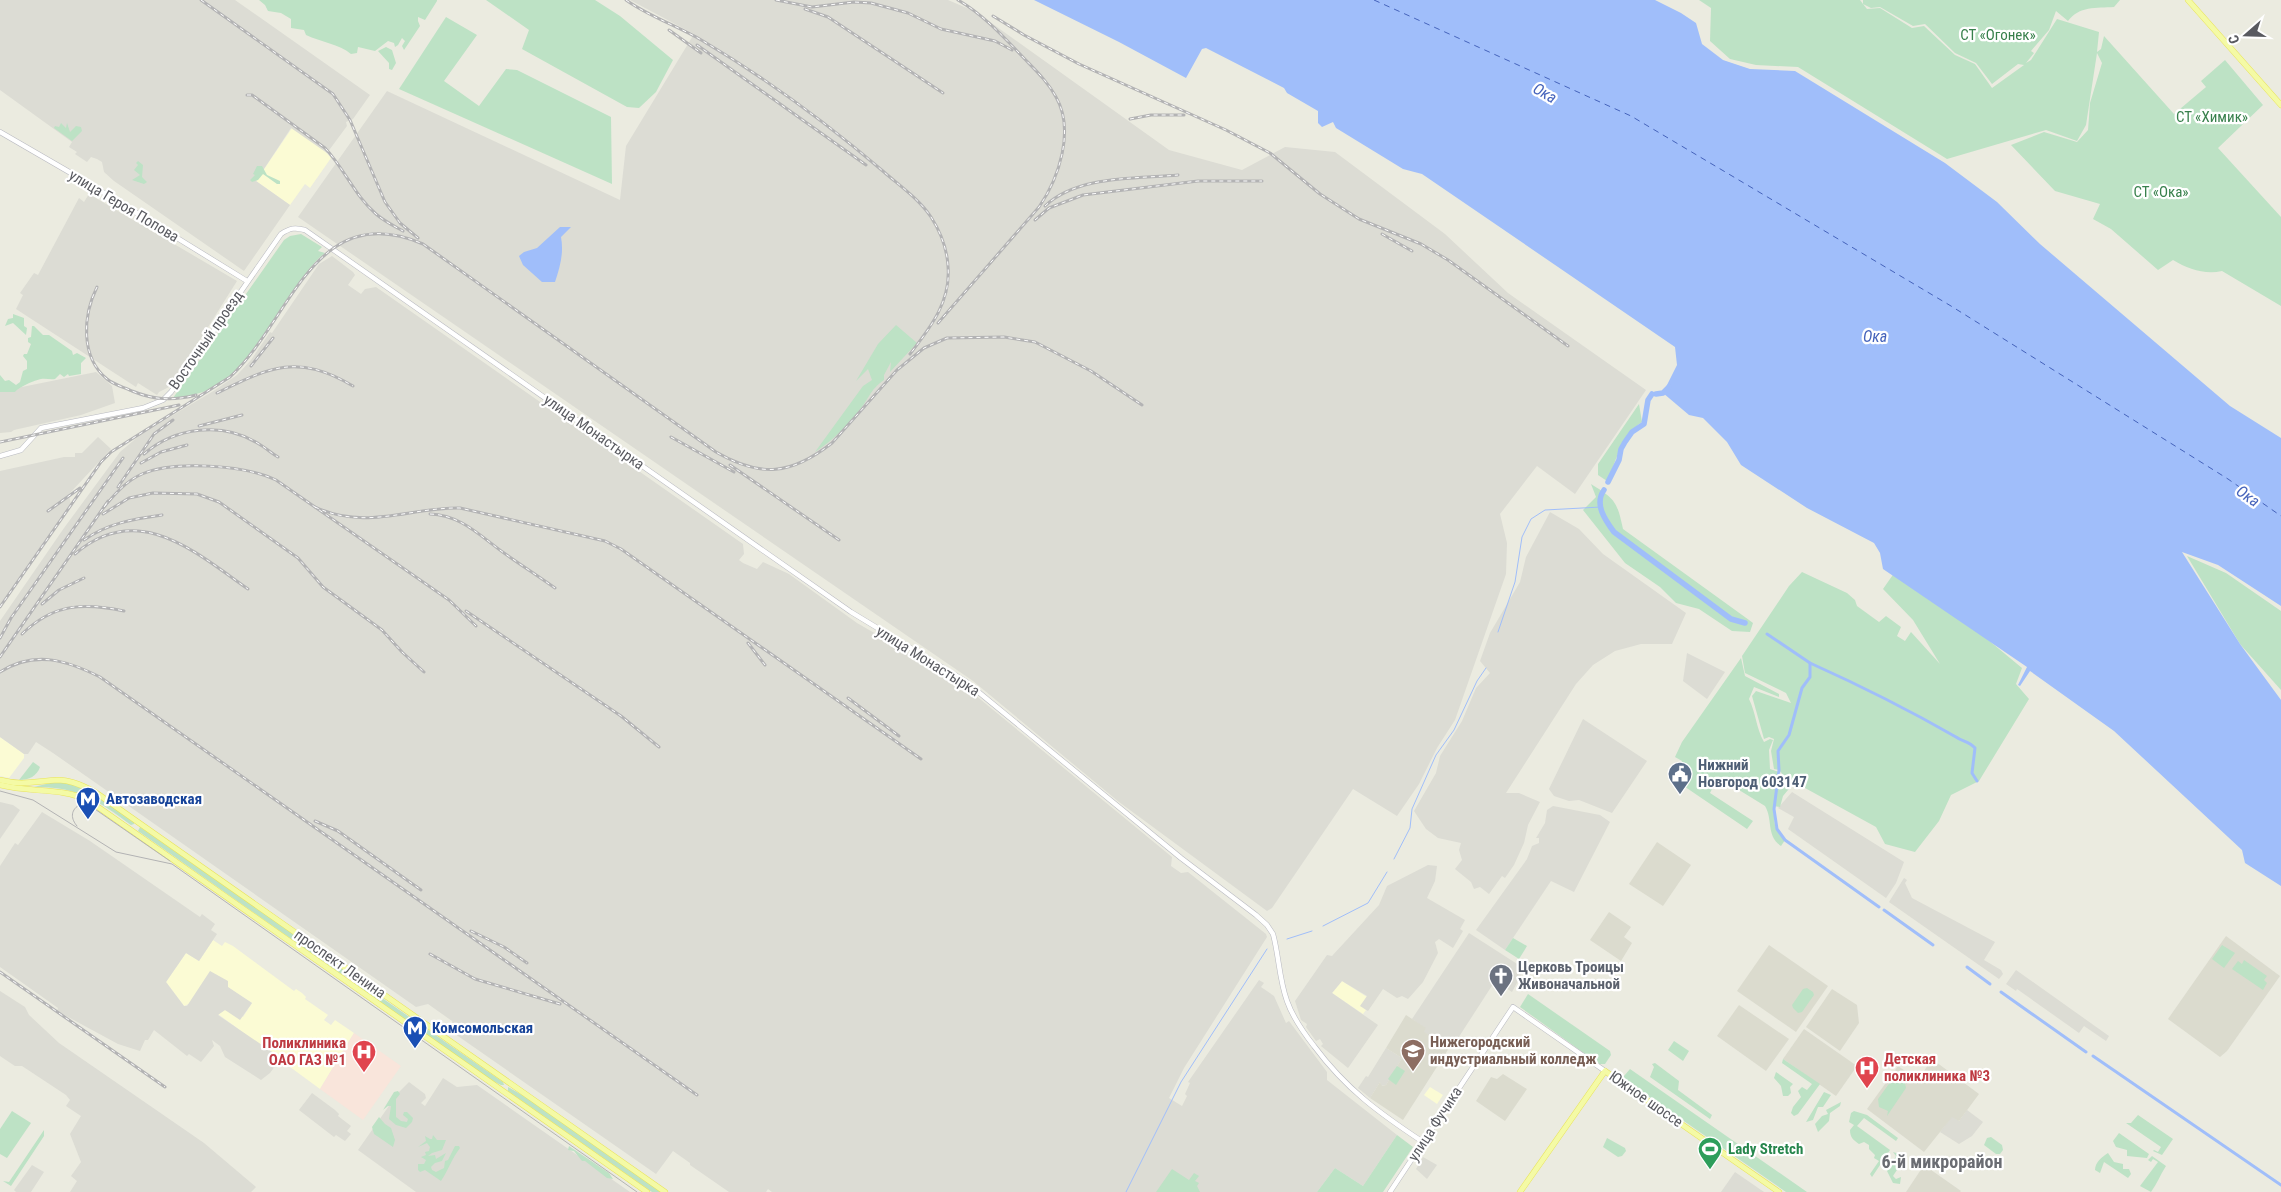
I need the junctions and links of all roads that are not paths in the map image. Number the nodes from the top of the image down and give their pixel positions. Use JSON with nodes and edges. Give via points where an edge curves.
{"nodes":[{"id":1,"x":2188,"y":0,"type":"edge"},
{"id":2,"x":2281,"y":105,"type":"edge"},
{"id":3,"x":0,"y":132,"type":"edge"},
{"id":4,"x":247,"y":281,"type":"junction"},
{"id":5,"x":0,"y":456,"type":"edge"},
{"id":6,"x":0,"y":780,"type":"edge"},
{"id":7,"x":33,"y":784,"type":"junction"},
{"id":8,"x":0,"y":785,"type":"edge"},
{"id":9,"x":14,"y":786,"type":"junction"},
{"id":10,"x":33,"y":791,"type":"junction"},
{"id":11,"x":138,"y":822,"type":"junction"},
{"id":12,"x":133,"y":830,"type":"junction"},
{"id":13,"x":358,"y":976,"type":"junction"},
{"id":14,"x":352,"y":984,"type":"junction"},
{"id":15,"x":1513,"y":1006,"type":"joint"},
{"id":16,"x":1605,"y":1071,"type":"junction"},
{"id":17,"x":508,"y":1082,"type":"junction"},
{"id":18,"x":502,"y":1091,"type":"junction"},
{"id":19,"x":1423,"y":1142,"type":"junction"},
{"id":20,"x":647,"y":1192,"type":"edge"},
{"id":21,"x":665,"y":1192,"type":"edge"},
{"id":22,"x":1390,"y":1192,"type":"edge"},
{"id":23,"x":1520,"y":1192,"type":"edge"},
{"id":24,"x":1779,"y":1192,"type":"edge"}],
"edges":[{"from":1,"to":2,"type":"main road"},
{"from":3,"to":4,"type":"street","name":"улица Героя Попова"},
{"from":4,"to":5,"type":"street","name":"Восточный проезд","via":[[163,400],[143,408],[41,428],[21,450]]},
{"from":4,"to":19,"type":"street","name":"улица Монастырка","via":[[281,234],[289,228],[305,230],[850,612],[965,681],[1268,925],[1273,934],[1285,996],[1304,1033],[1352,1090]]},
{"from":6,"to":9,"type":"main road","name":"проспект Ленина"},
{"from":7,"to":9,"type":"main road","name":"проспект Ленина"},
{"from":7,"to":10,"type":"main road"},
{"from":7,"to":11,"type":"main road","name":"проспект Ленина","via":[[59,780],[83,785]]},
{"from":8,"to":9,"type":"main road","name":"проспект Ленина"},
{"from":9,"to":10,"type":"main road","name":"проспект Ленина"},
{"from":10,"to":12,"type":"main road","name":"проспект Ленина","via":[[81,796]]},
{"from":11,"to":12,"type":"main road"},
{"from":11,"to":13,"type":"main road","name":"проспект Ленина"},
{"from":12,"to":14,"type":"main road","name":"проспект Ленина"},
{"from":13,"to":14,"type":"main road"},
{"from":13,"to":17,"type":"main road","name":"проспект Ленина"},
{"from":14,"to":18,"type":"main road","name":"проспект Ленина"},
{"from":15,"to":16,"type":"street","name":"Южное шоссе"},
{"from":15,"to":19,"type":"street","name":"улица Фучика"},
{"from":16,"to":23,"type":"main road"},
{"from":16,"to":24,"type":"main road","name":"Южное шоссе"},
{"from":17,"to":18,"type":"main road"},
{"from":17,"to":21,"type":"main road","name":"проспект Ленина"},
{"from":18,"to":20,"type":"main road","name":"проспект Ленина"},
{"from":19,"to":22,"type":"street","name":"улица Фучика"}]}
